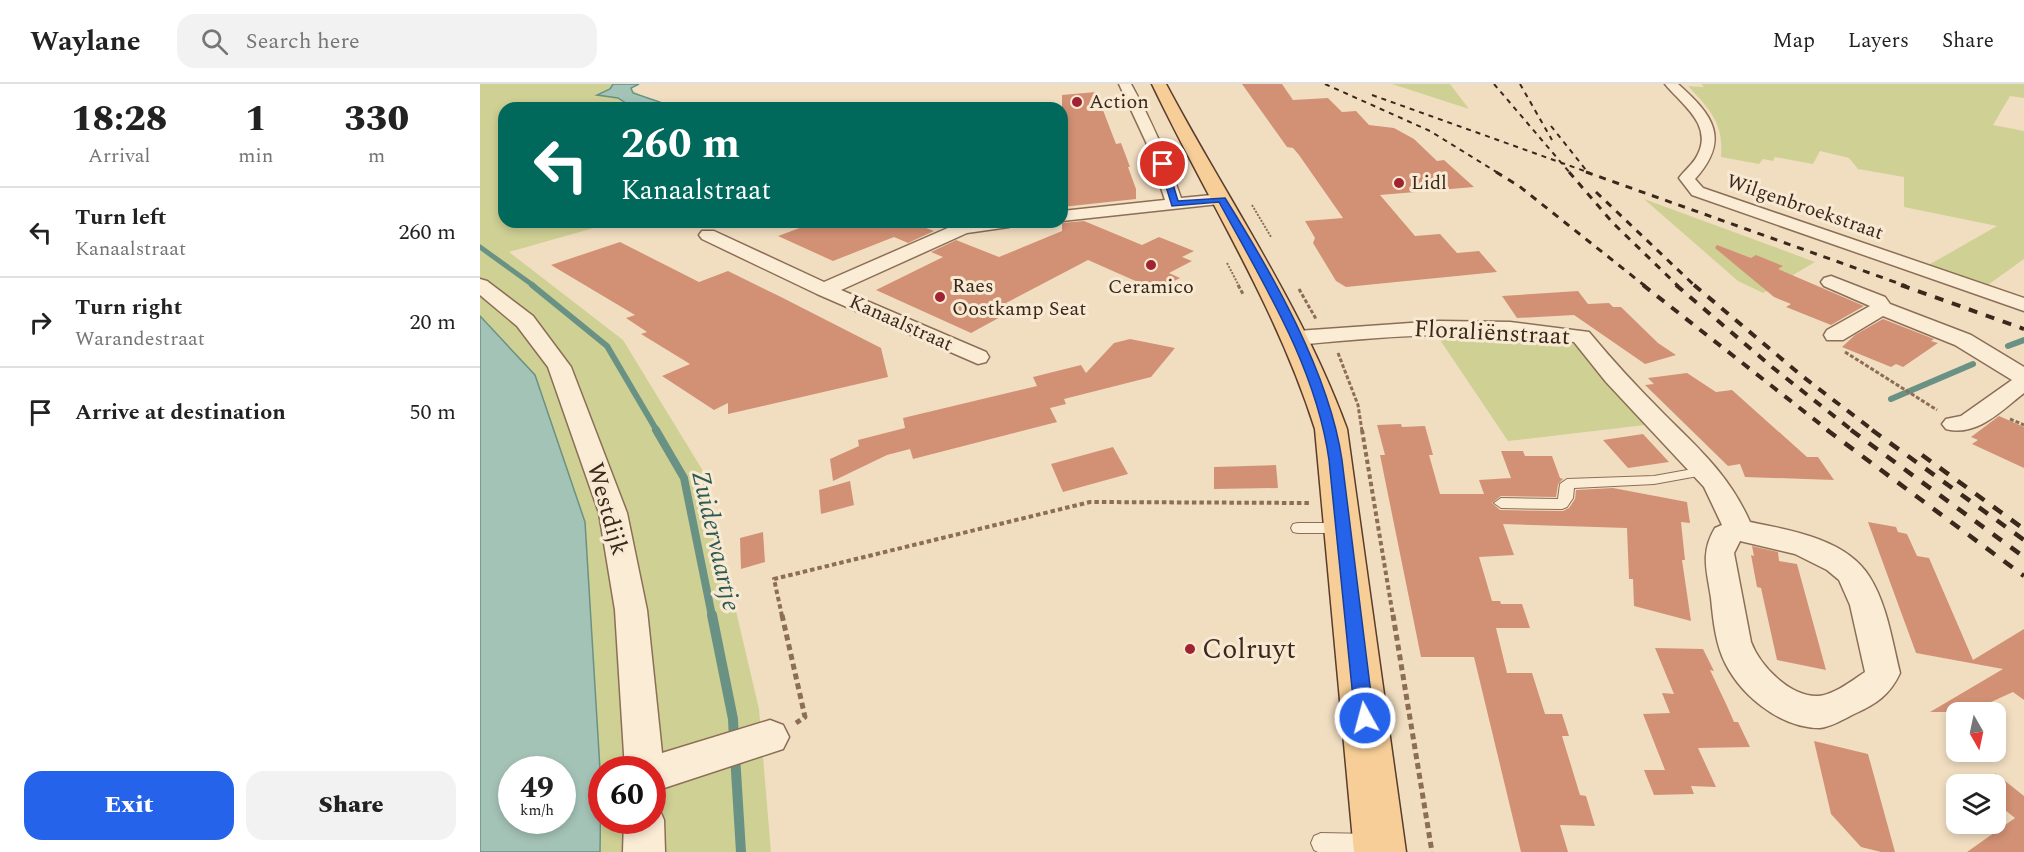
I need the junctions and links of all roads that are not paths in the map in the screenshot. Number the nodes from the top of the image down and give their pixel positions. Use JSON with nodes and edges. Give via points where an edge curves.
{"nodes":[{"id":1,"x":1125,"y":84,"type":"edge"},
{"id":2,"x":1159,"y":84,"type":"edge"},
{"id":3,"x":1671,"y":84,"type":"edge"},
{"id":4,"x":1222,"y":199,"type":"junction"},
{"id":5,"x":1175,"y":204,"type":"junction"},
{"id":6,"x":1068,"y":215,"type":"edge"},
{"id":7,"x":963,"y":228,"type":"edge"},
{"id":8,"x":708,"y":235,"type":"dead end"},
{"id":9,"x":1832,"y":282,"type":"dead end"},
{"id":10,"x":480,"y":285,"type":"edge"},
{"id":11,"x":824,"y":290,"type":"junction"},
{"id":12,"x":2024,"y":305,"type":"edge"},
{"id":13,"x":1882,"y":308,"type":"junction"},
{"id":14,"x":1835,"y":335,"type":"road end"},
{"id":15,"x":1297,"y":338,"type":"junction"},
{"id":16,"x":978,"y":357,"type":"dead end"},
{"id":17,"x":2024,"y":377,"type":"edge"},
{"id":18,"x":2024,"y":382,"type":"edge"},
{"id":19,"x":1955,"y":424,"type":"dead end"},
{"id":20,"x":1704,"y":471,"type":"junction"},
{"id":21,"x":1501,"y":503,"type":"dead end"},
{"id":22,"x":1739,"y":530,"type":"junction"},
{"id":23,"x":766,"y":738,"type":"road end"},
{"id":24,"x":644,"y":756,"type":"edge"},
{"id":25,"x":666,"y":770,"type":"edge"},
{"id":26,"x":644,"y":834,"type":"edge"},
{"id":27,"x":1321,"y":843,"type":"dead end"},
{"id":28,"x":1380,"y":848,"type":"edge"},
{"id":29,"x":644,"y":852,"type":"edge"}],
"edges":[{"from":1,"to":5,"type":"street","via":[[1145,120]]},
{"from":2,"to":4,"type":"main road"},
{"from":3,"to":12,"type":"street","name":"Wilgenbroekstraat","via":[[1708,127],[1705,156],[1687,178],[1691,187],[1752,212]]},
{"from":4,"to":5,"type":"street"},
{"from":4,"to":15,"type":"main road"},
{"from":5,"to":6,"type":"street"},
{"from":7,"to":11,"type":"street","name":"Kanaalstraat"},
{"from":8,"to":11,"type":"street","name":"Kanaalstraat"},
{"from":9,"to":13,"type":"street","via":[[1878,301]]},
{"from":10,"to":24,"type":"street","name":"Westdijk","via":[[525,321],[559,367],[613,513],[631,610]]},
{"from":11,"to":16,"type":"street","name":"Kanaalstraat"},
{"from":13,"to":14,"type":"street"},
{"from":13,"to":17,"type":"street","via":[[1963,340]]},
{"from":15,"to":20,"type":"street","name":"Floraliënstraat","via":[[1456,328],[1581,337]]},
{"from":15,"to":28,"type":"main road","via":[[1331,429],[1327,520]]},
{"from":18,"to":19,"type":"street","via":[[1968,423]]},
{"from":20,"to":21,"type":"lane","via":[[1654,480],[1567,484],[1562,504]]},
{"from":20,"to":22,"type":"street","name":"Floraliënstraat","via":[[1724,495]]},
{"from":22,"to":22,"type":"street","via":[[1833,557],[1848,570],[1857,583],[1883,673],[1877,682],[1822,712],[1780,700],[1750,674],[1734,642],[1719,553],[1725,535]]},
{"from":23,"to":25,"type":"street"},
{"from":26,"to":29,"type":"street"},
{"from":27,"to":28,"type":"lane"}]}
